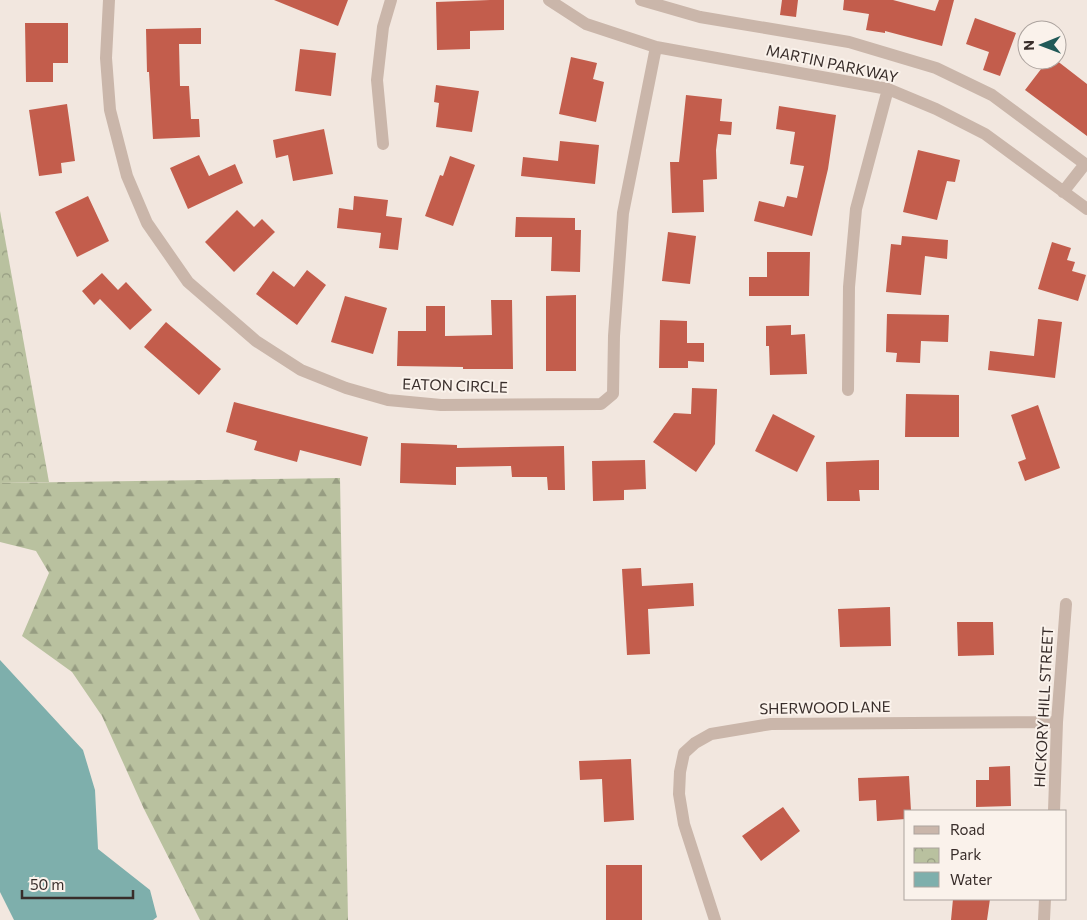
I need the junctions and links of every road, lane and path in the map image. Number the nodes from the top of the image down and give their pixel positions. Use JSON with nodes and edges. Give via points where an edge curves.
{"nodes":[{"id":1,"x":109,"y":0,"type":"edge"},
{"id":2,"x":391,"y":0,"type":"edge"},
{"id":3,"x":549,"y":0,"type":"edge"},
{"id":4,"x":641,"y":0,"type":"edge"},
{"id":5,"x":656,"y":47,"type":"junction"},
{"id":6,"x":888,"y":90,"type":"junction"},
{"id":7,"x":383,"y":144,"type":"dead end"},
{"id":8,"x":1064,"y":192,"type":"junction"},
{"id":9,"x":1087,"y":209,"type":"edge"},
{"id":10,"x":848,"y":390,"type":"dead end"},
{"id":11,"x":1066,"y":604,"type":"dead end"},
{"id":12,"x":1057,"y":722,"type":"junction"},
{"id":13,"x":1054,"y":810,"type":"edge"},
{"id":14,"x":1045,"y":900,"type":"edge"},
{"id":15,"x":715,"y":920,"type":"edge"},
{"id":16,"x":1044,"y":920,"type":"edge"}],
"edges":[{"from":1,"to":5,"type":"street","name":"EATON CIRCLE","via":[[106,58],[110,110],[127,176],[147,223],[188,282],[256,341],[301,370],[388,400],[441,405],[601,404],[613,394],[623,213]]},
{"from":2,"to":7,"type":"street","via":[[383,27],[377,80]]},
{"from":3,"to":5,"type":"street","name":"MARTIN PARKWAY","via":[[586,24]]},
{"from":4,"to":8,"type":"street","via":[[700,17],[849,42],[936,68],[992,95],[1085,164]]},
{"from":5,"to":6,"type":"street","name":"MARTIN PARKWAY"},
{"from":6,"to":8,"type":"street","name":"MARTIN PARKWAY","via":[[936,109],[984,134]]},
{"from":6,"to":10,"type":"street","via":[[856,209],[849,287]]},
{"from":8,"to":9,"type":"street","name":"MARTIN PARKWAY"},
{"from":11,"to":12,"type":"street","name":"HICKORY HILL STREET"},
{"from":12,"to":13,"type":"street","name":"HICKORY HILL STREET"},
{"from":12,"to":15,"type":"street","name":"SHERWOOD LANE","via":[[771,724],[711,734],[695,743],[684,753],[679,794],[684,824]]},
{"from":14,"to":16,"type":"street"}]}
